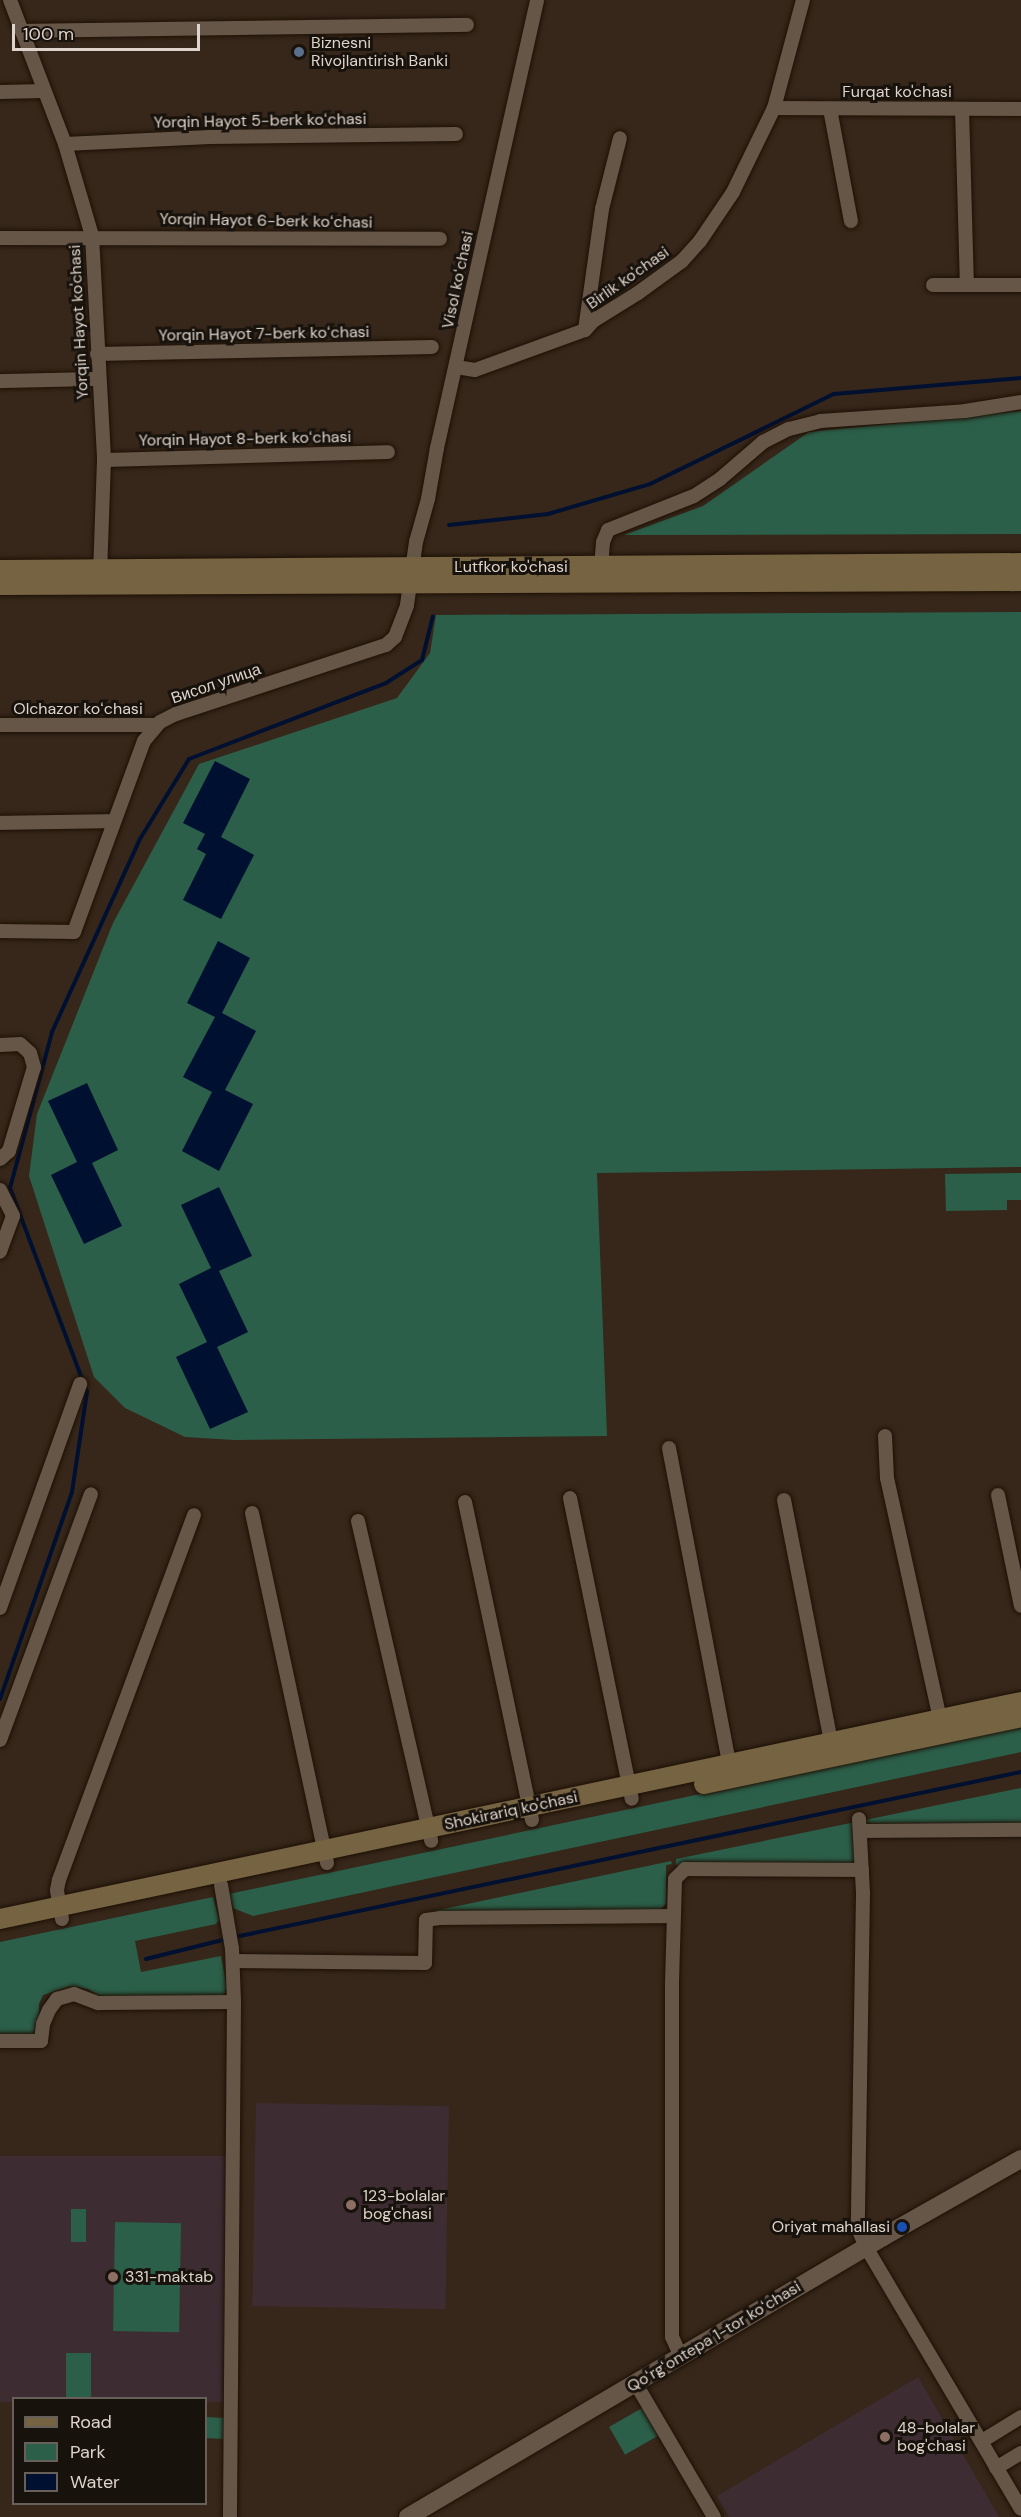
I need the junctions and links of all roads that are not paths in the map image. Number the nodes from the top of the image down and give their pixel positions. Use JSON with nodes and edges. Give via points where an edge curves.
{"nodes":[{"id":1,"x":10,"y":0,"type":"edge"},
{"id":2,"x":537,"y":0,"type":"edge"},
{"id":3,"x":803,"y":0,"type":"edge"},
{"id":4,"x":468,"y":25,"type":"dead end"},
{"id":5,"x":21,"y":31,"type":"junction"},
{"id":6,"x":44,"y":91,"type":"junction"},
{"id":7,"x":0,"y":92,"type":"edge"},
{"id":8,"x":774,"y":108,"type":"junction"},
{"id":9,"x":830,"y":109,"type":"junction"},
{"id":10,"x":962,"y":109,"type":"junction"},
{"id":11,"x":1021,"y":109,"type":"edge"},
{"id":12,"x":456,"y":134,"type":"dead end"},
{"id":13,"x":620,"y":138,"type":"dead end"},
{"id":14,"x":65,"y":144,"type":"junction"},
{"id":15,"x":851,"y":221,"type":"dead end"},
{"id":16,"x":92,"y":236,"type":"junction"},
{"id":17,"x":0,"y":238,"type":"edge"},
{"id":18,"x":441,"y":239,"type":"dead end"},
{"id":19,"x":933,"y":285,"type":"dead end"},
{"id":20,"x":967,"y":285,"type":"junction"},
{"id":21,"x":1021,"y":285,"type":"edge"},
{"id":22,"x":585,"y":330,"type":"junction"},
{"id":23,"x":432,"y":347,"type":"dead end"},
{"id":24,"x":97,"y":354,"type":"junction"},
{"id":25,"x":456,"y":367,"type":"junction"},
{"id":26,"x":98,"y":379,"type":"junction"},
{"id":27,"x":0,"y":381,"type":"edge"},
{"id":28,"x":1021,"y":402,"type":"edge"},
{"id":29,"x":388,"y":452,"type":"dead end"},
{"id":30,"x":104,"y":459,"type":"junction"},
{"id":31,"x":1021,"y":563,"type":"edge"},
{"id":32,"x":601,"y":566,"type":"junction"},
{"id":33,"x":0,"y":570,"type":"edge"},
{"id":34,"x":412,"y":575,"type":"junction"},
{"id":35,"x":100,"y":577,"type":"junction"},
{"id":36,"x":1021,"y":581,"type":"edge"},
{"id":37,"x":0,"y":585,"type":"edge"},
{"id":38,"x":0,"y":725,"type":"edge"},
{"id":39,"x":156,"y":725,"type":"junction"},
{"id":40,"x":113,"y":821,"type":"junction"},
{"id":41,"x":0,"y":823,"type":"edge"},
{"id":42,"x":0,"y":931,"type":"edge"},
{"id":43,"x":0,"y":1045,"type":"edge"},
{"id":44,"x":0,"y":1159,"type":"edge"},
{"id":45,"x":0,"y":1190,"type":"edge"},
{"id":46,"x":0,"y":1252,"type":"edge"},
{"id":47,"x":80,"y":1384,"type":"dead end"},
{"id":48,"x":885,"y":1436,"type":"dead end"},
{"id":49,"x":669,"y":1448,"type":"dead end"},
{"id":50,"x":91,"y":1494,"type":"dead end"},
{"id":51,"x":998,"y":1496,"type":"dead end"},
{"id":52,"x":570,"y":1498,"type":"dead end"},
{"id":53,"x":784,"y":1500,"type":"dead end"},
{"id":54,"x":465,"y":1502,"type":"dead end"},
{"id":55,"x":252,"y":1513,"type":"dead end"},
{"id":56,"x":194,"y":1515,"type":"dead end"},
{"id":57,"x":358,"y":1521,"type":"dead end"},
{"id":58,"x":1021,"y":1606,"type":"edge"},
{"id":59,"x":0,"y":1608,"type":"edge"},
{"id":60,"x":1021,"y":1702,"type":"edge"},
{"id":61,"x":1021,"y":1717,"type":"edge"},
{"id":62,"x":942,"y":1726,"type":"junction"},
{"id":63,"x":0,"y":1740,"type":"edge"},
{"id":64,"x":832,"y":1749,"type":"junction"},
{"id":65,"x":731,"y":1771,"type":"junction"},
{"id":66,"x":631,"y":1792,"type":"junction"},
{"id":67,"x":530,"y":1813,"type":"junction"},
{"id":68,"x":1021,"y":1830,"type":"edge"},
{"id":69,"x":429,"y":1835,"type":"junction"},
{"id":70,"x":325,"y":1857,"type":"junction"},
{"id":71,"x":862,"y":1870,"type":"junction"},
{"id":72,"x":221,"y":1886,"type":"junction"},
{"id":73,"x":61,"y":1913,"type":"junction"},
{"id":74,"x":673,"y":1916,"type":"junction"},
{"id":75,"x":0,"y":1919,"type":"edge"},
{"id":76,"x":0,"y":1932,"type":"edge"},
{"id":77,"x":233,"y":1955,"type":"junction"},
{"id":78,"x":234,"y":2002,"type":"junction"},
{"id":79,"x":0,"y":2041,"type":"edge"},
{"id":80,"x":1021,"y":2159,"type":"edge"},
{"id":81,"x":866,"y":2247,"type":"junction"},
{"id":82,"x":681,"y":2357,"type":"junction"},
{"id":83,"x":636,"y":2384,"type":"junction"},
{"id":84,"x":1021,"y":2417,"type":"edge"},
{"id":85,"x":982,"y":2441,"type":"junction"},
{"id":86,"x":1021,"y":2453,"type":"edge"},
{"id":87,"x":996,"y":2468,"type":"junction"},
{"id":88,"x":1021,"y":2509,"type":"edge"},
{"id":89,"x":230,"y":2517,"type":"edge"},
{"id":90,"x":408,"y":2517,"type":"edge"},
{"id":91,"x":714,"y":2517,"type":"edge"}],
"edges":[{"from":1,"to":5,"type":"street","name":"Yorqin Hayot ko'chasi"},
{"from":2,"to":25,"type":"street","name":"Visol koʻchasi"},
{"from":3,"to":8,"type":"street","name":"Birlik ko'chasi"},
{"from":4,"to":5,"type":"street"},
{"from":5,"to":6,"type":"street","name":"Yorqin Hayot ko'chasi"},
{"from":6,"to":7,"type":"street"},
{"from":6,"to":14,"type":"street","name":"Yorqin Hayot ko'chasi"},
{"from":8,"to":9,"type":"street","name":"Furqat ko'chasi"},
{"from":8,"to":22,"type":"street","name":"Birlik ko'chasi","via":[[733,192],[700,241],[661,278]]},
{"from":9,"to":10,"type":"street","name":"Furqat ko'chasi"},
{"from":9,"to":15,"type":"street"},
{"from":10,"to":11,"type":"street","name":"Furqat ko'chasi"},
{"from":10,"to":20,"type":"street"},
{"from":12,"to":14,"type":"street","name":"Yorqin Hayot 5-berk koʻchasi","via":[[210,137]]},
{"from":13,"to":22,"type":"street","via":[[596,241],[596,268]]},
{"from":14,"to":16,"type":"street","name":"Yorqin Hayot ko'chasi"},
{"from":16,"to":17,"type":"street","name":"Yorqin Hayot 6-berk koʻchasi"},
{"from":16,"to":18,"type":"street","name":"Yorqin Hayot 6-berk koʻchasi"},
{"from":16,"to":24,"type":"street","name":"Yorqin Hayot ko'chasi"},
{"from":19,"to":20,"type":"street"},
{"from":20,"to":21,"type":"street"},
{"from":22,"to":25,"type":"street","name":"Birlik ko'chasi","via":[[475,370]]},
{"from":23,"to":24,"type":"street","name":"Yorqin Hayot 7-berk koʻchasi"},
{"from":24,"to":26,"type":"street","name":"Yorqin Hayot ko'chasi"},
{"from":25,"to":34,"type":"street","name":"Visol koʻchasi"},
{"from":26,"to":27,"type":"street"},
{"from":26,"to":30,"type":"street","name":"Yorqin Hayot ko'chasi"},
{"from":28,"to":32,"type":"street","via":[[965,411],[820,421],[789,429],[763,442],[694,496],[608,530]]},
{"from":29,"to":30,"type":"street","name":"Yorqin Hayot 8-berk koʻchasi"},
{"from":30,"to":35,"type":"street","name":"Yorqin Hayot ko'chasi"},
{"from":31,"to":32,"type":"main road","name":"Lutfkor ko'chasi"},
{"from":32,"to":34,"type":"main road","name":"Lutfkor ko'chasi"},
{"from":33,"to":35,"type":"main road","name":"Lutfkor ko'chasi"},
{"from":34,"to":35,"type":"main road","name":"Lutfkor ko'chasi"},
{"from":34,"to":36,"type":"main road","name":"Lutfkor ko'chasi"},
{"from":34,"to":39,"type":"street","name":"Висол улица","via":[[392,642],[176,714]]},
{"from":35,"to":37,"type":"main road","name":"Lutfkor ko'chasi"},
{"from":38,"to":39,"type":"street","name":"Olchazor koʻchasi"},
{"from":39,"to":40,"type":"street","via":[[144,741]]},
{"from":40,"to":41,"type":"street"},
{"from":40,"to":42,"type":"street","via":[[74,932]]},
{"from":43,"to":44,"type":"street","via":[[20,1044],[30,1053],[34,1067],[9,1151]]},
{"from":45,"to":46,"type":"street","via":[[13,1216]]},
{"from":47,"to":59,"type":"street"},
{"from":48,"to":62,"type":"street","via":[[887,1478]]},
{"from":49,"to":65,"type":"street"},
{"from":50,"to":63,"type":"street"},
{"from":51,"to":58,"type":"street"},
{"from":52,"to":66,"type":"street"},
{"from":53,"to":64,"type":"street"},
{"from":54,"to":67,"type":"street"},
{"from":55,"to":70,"type":"street"},
{"from":56,"to":73,"type":"street","via":[[59,1880]]},
{"from":57,"to":69,"type":"street"},
{"from":60,"to":62,"type":"main road","name":"Shokirariq ko'chasi"},
{"from":61,"to":62,"type":"main road","name":"Shokirariq ko'chasi"},
{"from":62,"to":64,"type":"main road","name":"Shokirariq ko'chasi"},
{"from":64,"to":65,"type":"main road","name":"Shokirariq ko'chasi"},
{"from":65,"to":66,"type":"main road","name":"Shokirariq ko'chasi"},
{"from":66,"to":67,"type":"main road","name":"Shokirariq ko'chasi"},
{"from":67,"to":69,"type":"main road","name":"Shokirariq ko'chasi"},
{"from":68,"to":71,"type":"street","via":[[860,1825]]},
{"from":69,"to":70,"type":"main road","name":"Shokirariq ko'chasi"},
{"from":70,"to":72,"type":"main road","name":"Shokirariq ko'chasi"},
{"from":70,"to":73,"type":"main road","name":"Shokirariq ko'chasi"},
{"from":71,"to":74,"type":"street","via":[[685,1869],[675,1879]]},
{"from":71,"to":81,"type":"street","via":[[858,2229]]},
{"from":72,"to":73,"type":"main road","name":"Shokirariq ko'chasi"},
{"from":72,"to":77,"type":"street"},
{"from":73,"to":75,"type":"main road","name":"Shokirariq ko'chasi"},
{"from":73,"to":76,"type":"main road","name":"Shokirariq ko'chasi"},
{"from":74,"to":77,"type":"street","via":[[426,1915],[425,1963]]},
{"from":74,"to":82,"type":"street","via":[[672,2337]]},
{"from":77,"to":78,"type":"street"},
{"from":78,"to":79,"type":"street","via":[[98,2003],[74,1994],[57,1999],[49,2010],[41,2041]]},
{"from":78,"to":89,"type":"street"},
{"from":80,"to":81,"type":"street","name":"Qoʻrgʻontepa 1-tor koʻchasi"},
{"from":81,"to":82,"type":"street","name":"Qoʻrgʻontepa 1-tor koʻchasi"},
{"from":81,"to":85,"type":"street"},
{"from":82,"to":83,"type":"street","name":"Qoʻrgʻontepa 1-tor koʻchasi"},
{"from":83,"to":90,"type":"street","name":"Qoʻrgʻontepa 1-tor koʻchasi"},
{"from":83,"to":91,"type":"street"},
{"from":84,"to":85,"type":"street"},
{"from":85,"to":87,"type":"street"},
{"from":86,"to":87,"type":"street"},
{"from":87,"to":88,"type":"street"}]}
